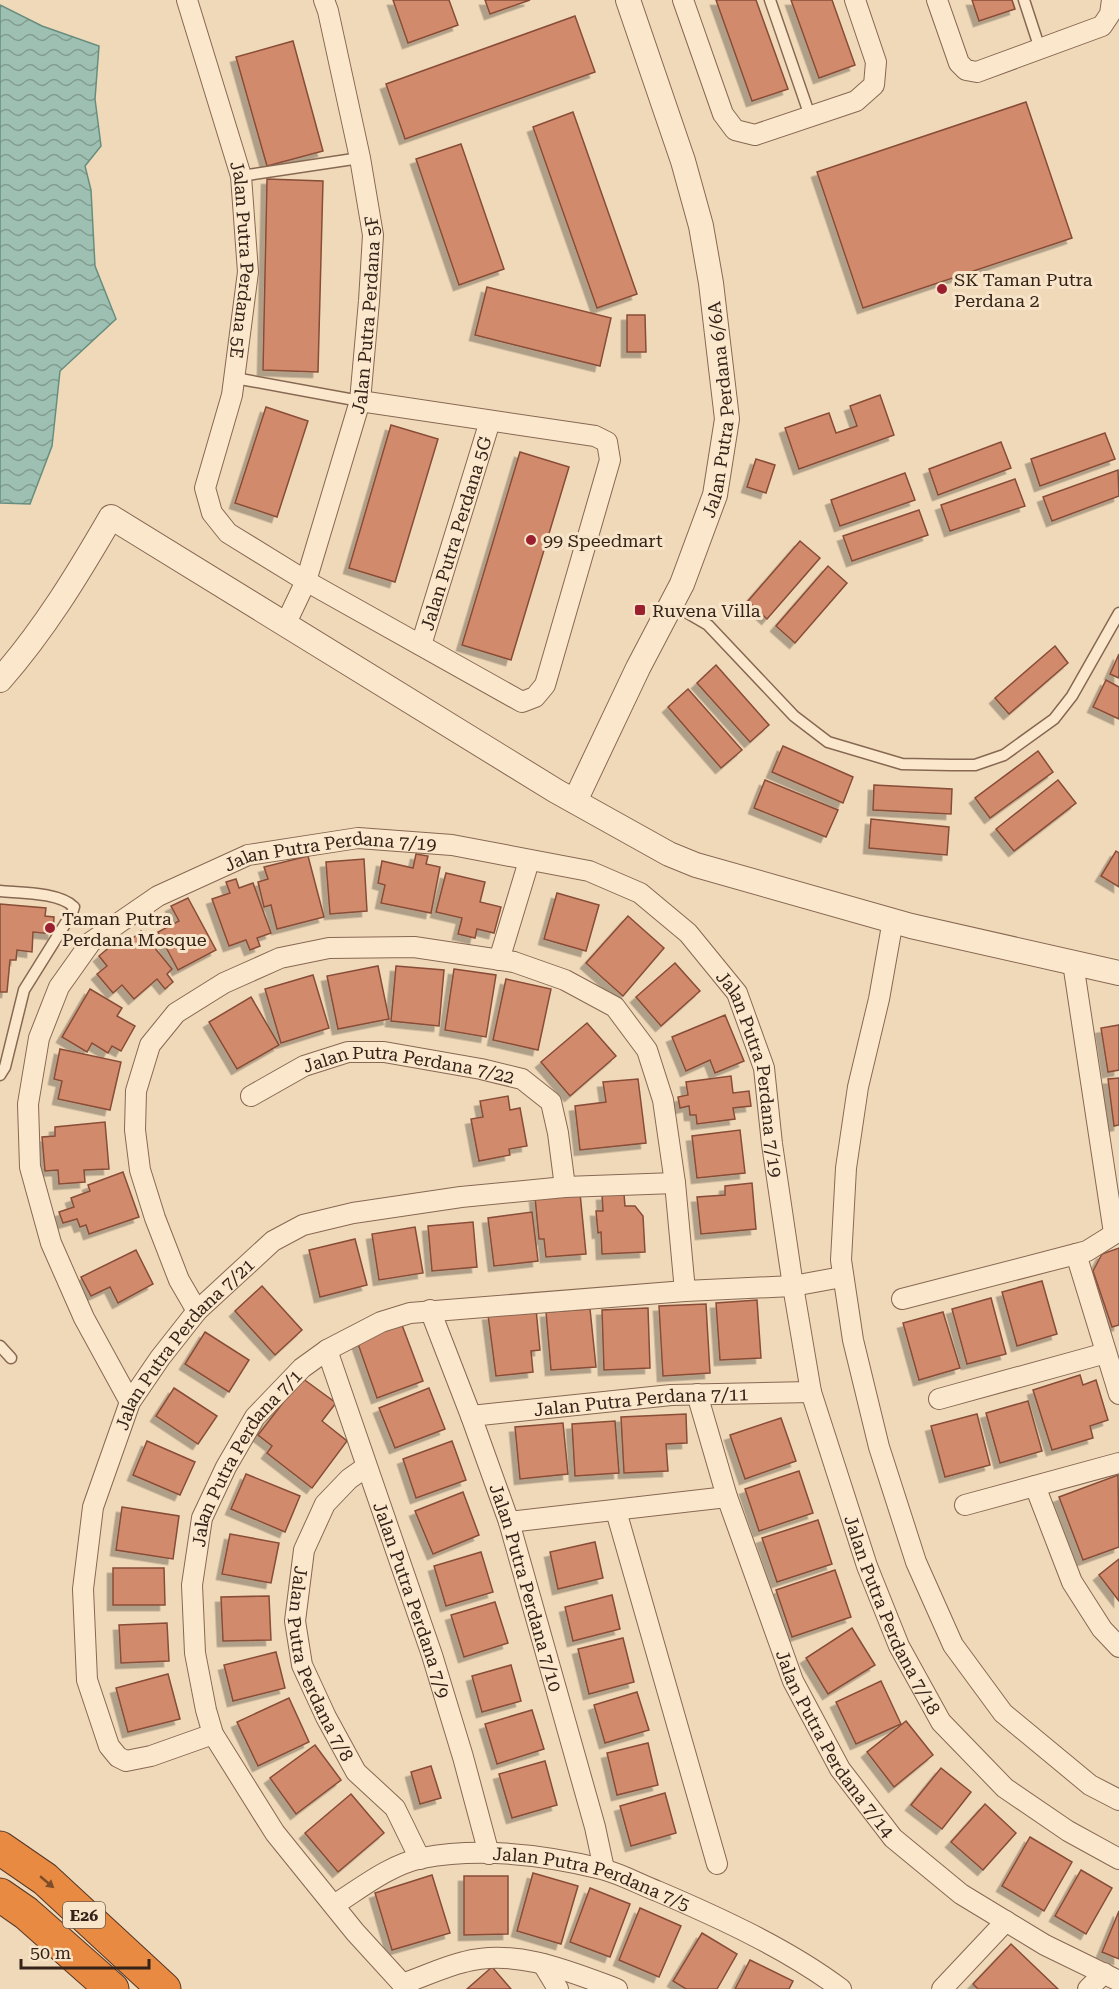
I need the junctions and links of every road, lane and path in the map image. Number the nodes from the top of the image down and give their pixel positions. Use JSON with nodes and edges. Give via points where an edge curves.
{"nodes":[{"id":1,"x":188,"y":0,"type":"edge"},
{"id":2,"x":324,"y":0,"type":"edge"},
{"id":3,"x":628,"y":0,"type":"edge"},
{"id":4,"x":683,"y":0,"type":"edge"},
{"id":5,"x":770,"y":0,"type":"edge"},
{"id":6,"x":855,"y":0,"type":"edge"},
{"id":7,"x":937,"y":0,"type":"edge"},
{"id":8,"x":1024,"y":0,"type":"edge"},
{"id":9,"x":1112,"y":0,"type":"edge"},
{"id":10,"x":1040,"y":49,"type":"junction"},
{"id":11,"x":810,"y":116,"type":"junction"},
{"id":12,"x":360,"y":158,"type":"junction"},
{"id":13,"x":241,"y":176,"type":"junction"},
{"id":14,"x":235,"y":378,"type":"junction"},
{"id":15,"x":360,"y":401,"type":"junction"},
{"id":16,"x":490,"y":421,"type":"junction"},
{"id":17,"x":306,"y":581,"type":"junction"},
{"id":18,"x":672,"y":604,"type":"junction"},
{"id":19,"x":1118,"y":615,"type":"edge"},
{"id":20,"x":286,"y":623,"type":"junction"},
{"id":21,"x":421,"y":645,"type":"junction"},
{"id":22,"x":0,"y":680,"type":"edge"},
{"id":23,"x":575,"y":801,"type":"junction"},
{"id":24,"x":529,"y":861,"type":"junction"},
{"id":25,"x":0,"y":891,"type":"edge"},
{"id":26,"x":893,"y":920,"type":"junction"},
{"id":27,"x":499,"y":960,"type":"junction"},
{"id":28,"x":1073,"y":963,"type":"junction"},
{"id":29,"x":1119,"y":973,"type":"edge"},
{"id":30,"x":0,"y":1076,"type":"edge"},
{"id":31,"x":251,"y":1096,"type":"dead end"},
{"id":32,"x":675,"y":1184,"type":"junction"},
{"id":33,"x":565,"y":1187,"type":"junction"},
{"id":34,"x":1117,"y":1232,"type":"edge"},
{"id":35,"x":1076,"y":1254,"type":"junction"},
{"id":36,"x":842,"y":1276,"type":"junction"},
{"id":37,"x":793,"y":1286,"type":"junction"},
{"id":38,"x":685,"y":1291,"type":"junction"},
{"id":39,"x":902,"y":1299,"type":"dead end"},
{"id":40,"x":430,"y":1310,"type":"junction"},
{"id":41,"x":197,"y":1311,"type":"junction"},
{"id":42,"x":0,"y":1346,"type":"edge"},
{"id":43,"x":327,"y":1350,"type":"junction"},
{"id":44,"x":1106,"y":1353,"type":"junction"},
{"id":45,"x":11,"y":1358,"type":"dead end"},
{"id":46,"x":812,"y":1392,"type":"junction"},
{"id":47,"x":697,"y":1394,"type":"junction"},
{"id":48,"x":1119,"y":1394,"type":"edge"},
{"id":49,"x":939,"y":1399,"type":"dead end"},
{"id":50,"x":130,"y":1402,"type":"junction"},
{"id":51,"x":471,"y":1416,"type":"junction"},
{"id":52,"x":1119,"y":1463,"type":"edge"},
{"id":53,"x":366,"y":1467,"type":"junction"},
{"id":54,"x":1035,"y":1486,"type":"junction"},
{"id":55,"x":727,"y":1497,"type":"junction"},
{"id":56,"x":965,"y":1505,"type":"dead end"},
{"id":57,"x":616,"y":1511,"type":"junction"},
{"id":58,"x":509,"y":1522,"type":"junction"},
{"id":59,"x":1119,"y":1647,"type":"edge"},
{"id":60,"x":213,"y":1734,"type":"junction"},
{"id":61,"x":1119,"y":1800,"type":"edge"},
{"id":62,"x":0,"y":1848,"type":"edge"},
{"id":63,"x":489,"y":1854,"type":"junction"},
{"id":64,"x":420,"y":1859,"type":"junction"},
{"id":65,"x":1119,"y":1859,"type":"edge"},
{"id":66,"x":717,"y":1864,"type":"dead end"},
{"id":67,"x":604,"y":1869,"type":"junction"},
{"id":68,"x":0,"y":1895,"type":"edge"},
{"id":69,"x":334,"y":1905,"type":"junction"},
{"id":70,"x":1006,"y":1921,"type":"junction"},
{"id":71,"x":543,"y":1964,"type":"junction"},
{"id":72,"x":1111,"y":1977,"type":"edge"},
{"id":73,"x":405,"y":1987,"type":"edge"},
{"id":74,"x":112,"y":1989,"type":"edge"},
{"id":75,"x":164,"y":1989,"type":"edge"},
{"id":76,"x":558,"y":1989,"type":"edge"},
{"id":77,"x":617,"y":1989,"type":"edge"},
{"id":78,"x":841,"y":1989,"type":"edge"},
{"id":79,"x":942,"y":1989,"type":"edge"},
{"id":80,"x":1088,"y":1989,"type":"edge"}],
"edges":[{"from":1,"to":13,"type":"street","name":"Jalan Putra Perdana 5E"},
{"from":2,"to":12,"type":"street","name":"Jalan Putra Perdana 5F"},
{"from":3,"to":18,"type":"street","name":"Jalan Putra Perdana 6/6A","via":[[683,161],[700,226],[727,418],[715,495]]},
{"from":4,"to":11,"type":"street","via":[[723,114],[735,130],[755,135]]},
{"from":5,"to":11,"type":"lane"},
{"from":6,"to":11,"type":"street","via":[[876,62],[874,85],[856,101]]},
{"from":7,"to":10,"type":"street","via":[[959,63],[966,70],[977,72]]},
{"from":8,"to":10,"type":"lane"},
{"from":9,"to":10,"type":"street","via":[[1110,14],[1102,26]]},
{"from":12,"to":13,"type":"lane"},
{"from":12,"to":15,"type":"street","name":"Jalan Putra Perdana 5F","via":[[373,235]]},
{"from":13,"to":14,"type":"street","name":"Jalan Putra Perdana 5E","via":[[248,272]]},
{"from":14,"to":15,"type":"lane"},
{"from":14,"to":17,"type":"street","name":"Jalan Putra Perdana 5E","via":[[205,488],[212,513],[228,533]]},
{"from":15,"to":16,"type":"street"},
{"from":15,"to":17,"type":"street","name":"Jalan Putra Perdana 5F"},
{"from":16,"to":21,"type":"street","name":"Jalan Putra Perdana 5G"},
{"from":16,"to":21,"type":"street","name":"Jalan Putra Perdana 5E","via":[[595,436],[607,442],[610,460],[545,685],[535,697],[522,702]]},
{"from":17,"to":20,"type":"street","name":"Jalan Putra Perdana 5F"},
{"from":17,"to":21,"type":"street","name":"Jalan Putra Perdana 5E"},
{"from":18,"to":19,"type":"lane","via":[[708,626],[794,716],[828,742],[902,764],[975,765],[1004,755],[1026,741],[1054,719],[1072,696]]},
{"from":18,"to":23,"type":"street","name":"Jalan Putra Perdana 6/6A"},
{"from":20,"to":22,"type":"street","via":[[111,517],[67,593]]},
{"from":20,"to":23,"type":"street"},
{"from":23,"to":26,"type":"street","via":[[669,854]]},
{"from":24,"to":27,"type":"street"},
{"from":24,"to":37,"type":"street","name":"Jalan Putra Perdana 7/19","via":[[588,872],[640,894],[688,933],[737,993],[764,1068]]},
{"from":24,"to":50,"type":"street","name":"Jalan Putra Perdana 7/19","via":[[452,845],[358,838],[248,855],[158,896],[91,942],[59,987],[39,1038],[28,1104],[30,1167],[51,1243],[84,1317]]},
{"from":25,"to":30,"type":"lane","via":[[44,894],[74,907],[24,990]]},
{"from":26,"to":28,"type":"street"},
{"from":26,"to":36,"type":"street","via":[[858,1087],[846,1168]]},
{"from":27,"to":32,"type":"street","via":[[565,980],[615,1007],[647,1050],[663,1100]]},
{"from":27,"to":41,"type":"street","via":[[414,947],[329,948],[280,958],[224,983],[176,1013],[150,1045],[136,1091],[135,1130],[140,1170],[155,1218],[179,1280]]},
{"from":28,"to":29,"type":"street"},
{"from":28,"to":34,"type":"street"},
{"from":31,"to":33,"type":"street","name":"Jalan Putra Perdana 7/22","via":[[304,1066],[348,1052],[393,1054],[522,1079],[551,1102]]},
{"from":32,"to":33,"type":"street","name":"Jalan Putra Perdana 7/21"},
{"from":32,"to":38,"type":"street"},
{"from":33,"to":41,"type":"street","name":"Jalan Putra Perdana 7/21","via":[[461,1197],[353,1213],[303,1225],[273,1241]]},
{"from":34,"to":35,"type":"street"},
{"from":35,"to":39,"type":"street"},
{"from":35,"to":44,"type":"street"},
{"from":36,"to":37,"type":"street","name":"Jalan Putra Perdana 7/1"},
{"from":36,"to":61,"type":"street","via":[[879,1447],[916,1562],[953,1645],[1003,1713],[1090,1785]]},
{"from":37,"to":38,"type":"street","name":"Jalan Putra Perdana 7/1"},
{"from":37,"to":46,"type":"street","name":"Jalan Putra Perdana 7/18"},
{"from":38,"to":40,"type":"street","name":"Jalan Putra Perdana 7/1"},
{"from":40,"to":43,"type":"street","name":"Jalan Putra Perdana 7/1","via":[[381,1322]]},
{"from":40,"to":51,"type":"street","name":"Jalan Putra Perdana 7/10"},
{"from":41,"to":50,"type":"street","name":"Jalan Putra Perdana 7/21"},
{"from":42,"to":45,"type":"lane"},
{"from":43,"to":53,"type":"street","name":"Jalan Putra Perdana 7/9"},
{"from":43,"to":60,"type":"street","name":"Jalan Putra Perdana 7/1","via":[[302,1368],[255,1417],[202,1518],[192,1585],[195,1653]]},
{"from":44,"to":48,"type":"street"},
{"from":44,"to":49,"type":"street"},
{"from":46,"to":47,"type":"street","name":"Jalan Putra Perdana 7/11"},
{"from":46,"to":65,"type":"street","name":"Jalan Putra Perdana 7/18","via":[[867,1566],[899,1646],[941,1722],[1005,1788],[1068,1831]]},
{"from":47,"to":51,"type":"street","name":"Jalan Putra Perdana 7/11"},
{"from":47,"to":55,"type":"street","name":"Jalan Putra Perdana 7/14"},
{"from":50,"to":60,"type":"street","name":"Jalan Putra Perdana 7/21","via":[[93,1507],[83,1588],[87,1680],[109,1746],[126,1761]]},
{"from":51,"to":58,"type":"street","name":"Jalan Putra Perdana 7/10"},
{"from":52,"to":54,"type":"street"},
{"from":53,"to":63,"type":"street","name":"Jalan Putra Perdana 7/9","via":[[432,1655]]},
{"from":53,"to":64,"type":"street","name":"Jalan Putra Perdana 7/8","via":[[325,1504],[304,1550],[295,1621],[302,1665],[326,1717],[356,1772],[395,1808]]},
{"from":54,"to":56,"type":"street"},
{"from":54,"to":59,"type":"street","via":[[1072,1581],[1102,1629]]},
{"from":55,"to":57,"type":"street"},
{"from":55,"to":70,"type":"street","name":"Jalan Putra Perdana 7/14","via":[[793,1681],[840,1769],[893,1838],[961,1894]]},
{"from":57,"to":58,"type":"street"},
{"from":57,"to":66,"type":"street"},
{"from":58,"to":67,"type":"street","name":"Jalan Putra Perdana 7/10"},
{"from":60,"to":69,"type":"street","name":"Jalan Putra Perdana 7/1","via":[[275,1833]]},
{"from":62,"to":75,"type":"highway","number":"E26","one_way":true,"via":[[45,1879]]},
{"from":63,"to":64,"type":"street","name":"Jalan Putra Perdana 7/5"},
{"from":63,"to":67,"type":"street","name":"Jalan Putra Perdana 7/5","via":[[537,1857]]},
{"from":64,"to":69,"type":"street","name":"Jalan Putra Perdana 7/5","via":[[382,1874]]},
{"from":67,"to":78,"type":"street","name":"Jalan Putra Perdana 7/5","via":[[738,1928]]},
{"from":68,"to":74,"type":"highway","number":"E26"},
{"from":69,"to":73,"type":"street","name":"Jalan Putra Perdana 7/1"},
{"from":70,"to":72,"type":"street","name":"Jalan Putra Perdana 7/14"},
{"from":70,"to":79,"type":"street"},
{"from":71,"to":73,"type":"street","via":[[512,1957],[465,1962]]},
{"from":71,"to":76,"type":"street"},
{"from":71,"to":77,"type":"street"},
{"from":72,"to":80,"type":"street"}]}
